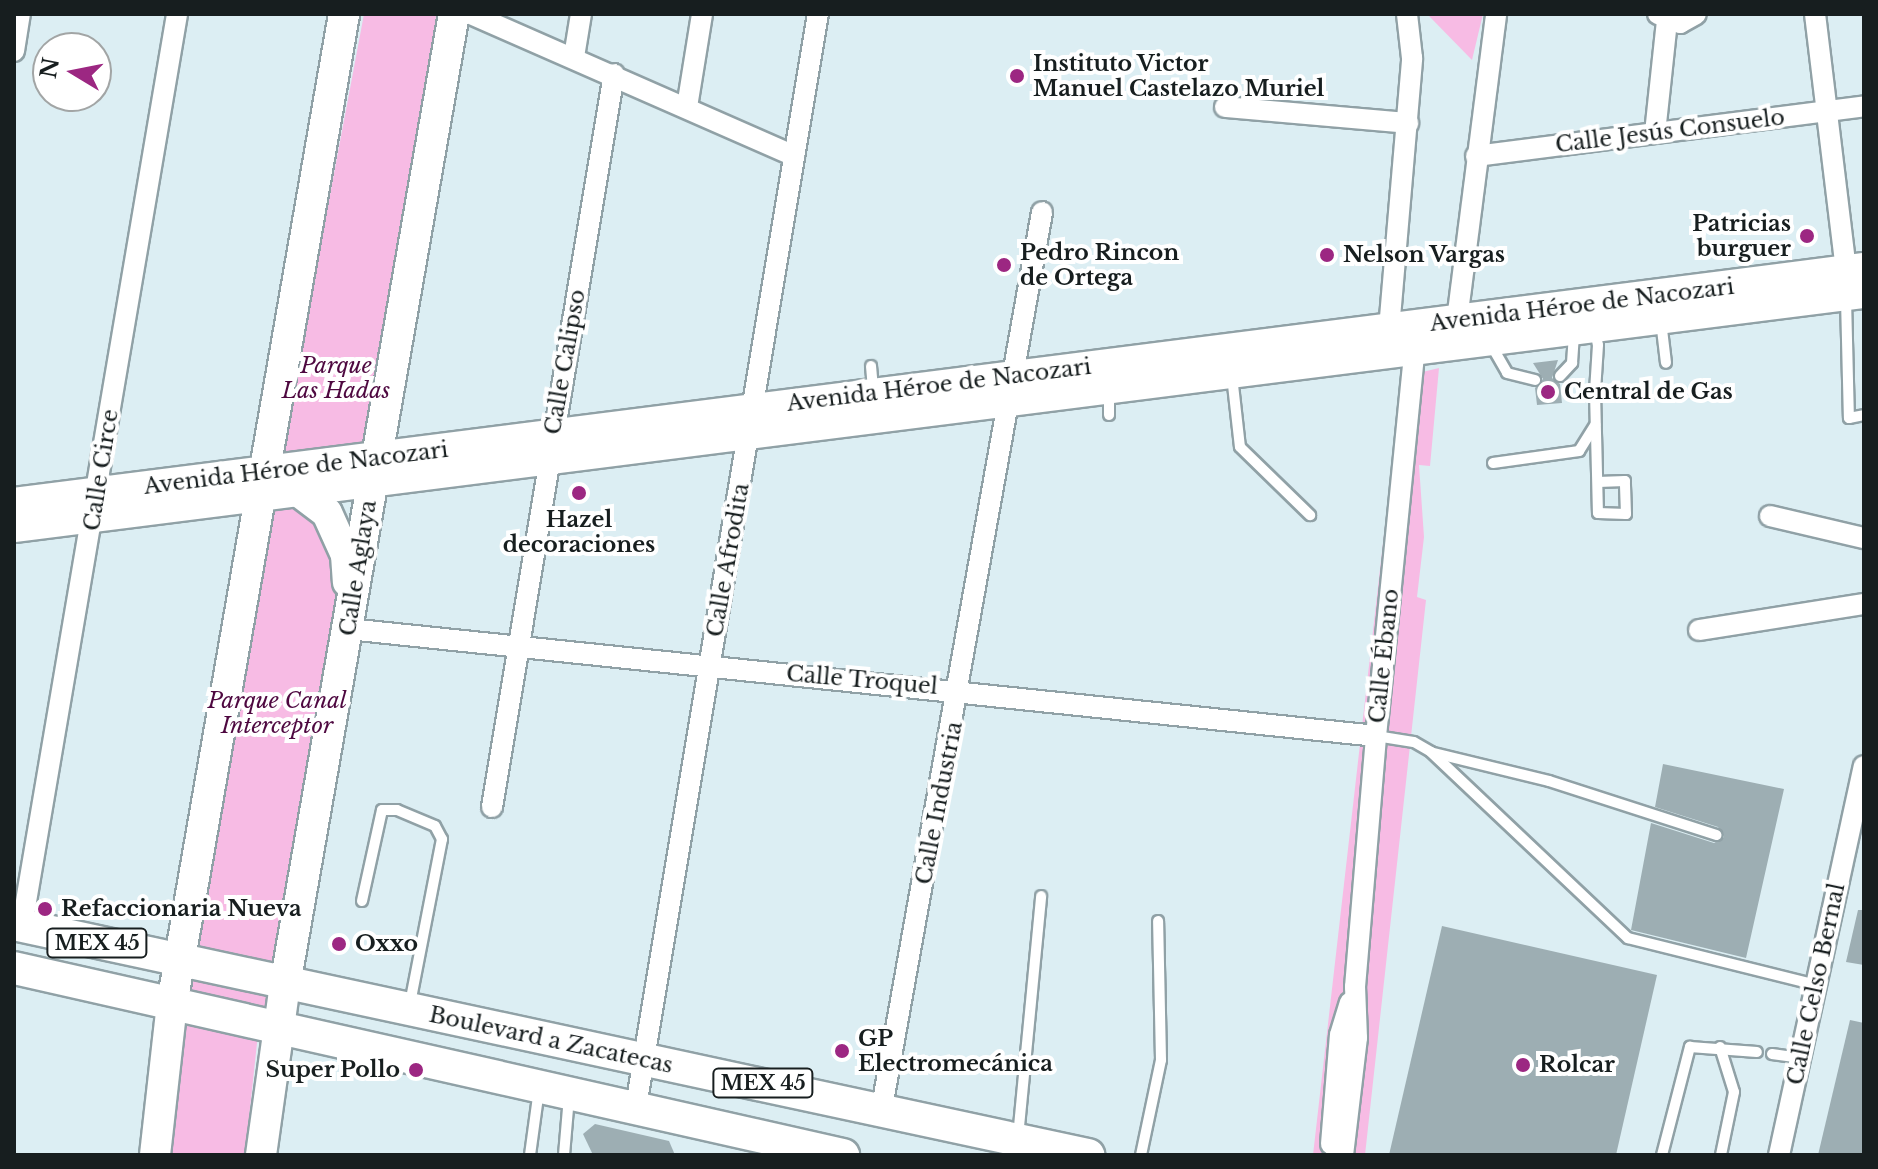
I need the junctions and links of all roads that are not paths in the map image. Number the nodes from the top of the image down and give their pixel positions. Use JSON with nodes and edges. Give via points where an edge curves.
{"nodes":[{"id":1,"x":20,"y":14,"type":"edge"},
{"id":2,"x":177,"y":14,"type":"edge"},
{"id":3,"x":344,"y":14,"type":"edge"},
{"id":4,"x":454,"y":14,"type":"edge"},
{"id":5,"x":471,"y":14,"type":"edge"},
{"id":6,"x":581,"y":14,"type":"edge"},
{"id":7,"x":702,"y":14,"type":"edge"},
{"id":8,"x":818,"y":14,"type":"edge"},
{"id":9,"x":1407,"y":14,"type":"edge"},
{"id":10,"x":1496,"y":14,"type":"edge"},
{"id":11,"x":1696,"y":14,"type":"edge"},
{"id":12,"x":1815,"y":14,"type":"edge"},
{"id":13,"x":1663,"y":17,"type":"edge"},
{"id":14,"x":14,"y":51,"type":"edge"},
{"id":15,"x":574,"y":57,"type":"junction"},
{"id":16,"x":614,"y":74,"type":"junction"},
{"id":17,"x":1864,"y":106,"type":"edge"},
{"id":18,"x":687,"y":107,"type":"junction"},
{"id":19,"x":1225,"y":107,"type":"dead end"},
{"id":20,"x":1827,"y":111,"type":"junction"},
{"id":21,"x":1408,"y":123,"type":"junction"},
{"id":22,"x":1656,"y":125,"type":"junction"},
{"id":23,"x":794,"y":156,"type":"junction"},
{"id":24,"x":1476,"y":156,"type":"junction"},
{"id":25,"x":1042,"y":212,"type":"dead end"},
{"id":26,"x":1855,"y":282,"type":"edge"},
{"id":27,"x":1659,"y":308,"type":"junction"},
{"id":28,"x":1457,"y":320,"type":"junction"},
{"id":29,"x":1585,"y":329,"type":"junction"},
{"id":30,"x":1407,"y":335,"type":"junction"},
{"id":31,"x":1489,"y":341,"type":"junction"},
{"id":32,"x":1231,"y":362,"type":"junction"},
{"id":33,"x":1666,"y":363,"type":"dead end"},
{"id":34,"x":1560,"y":376,"type":"dead end"},
{"id":35,"x":1535,"y":380,"type":"dead end"},
{"id":36,"x":1011,"y":390,"type":"junction"},
{"id":37,"x":1864,"y":415,"type":"edge"},
{"id":38,"x":751,"y":422,"type":"junction"},
{"id":39,"x":1596,"y":424,"type":"junction"},
{"id":40,"x":550,"y":447,"type":"junction"},
{"id":41,"x":1493,"y":463,"type":"dead end"},
{"id":42,"x":374,"y":471,"type":"junction"},
{"id":43,"x":1598,"y":482,"type":"dead end"},
{"id":44,"x":262,"y":484,"type":"junction"},
{"id":45,"x":301,"y":491,"type":"junction"},
{"id":46,"x":14,"y":503,"type":"edge"},
{"id":47,"x":96,"y":504,"type":"junction"},
{"id":48,"x":1310,"y":515,"type":"dead end"},
{"id":49,"x":1770,"y":516,"type":"dead end"},
{"id":50,"x":14,"y":527,"type":"edge"},
{"id":51,"x":1864,"y":538,"type":"edge"},
{"id":52,"x":1864,"y":604,"type":"edge"},
{"id":53,"x":349,"y":620,"type":"junction"},
{"id":54,"x":1699,"y":630,"type":"dead end"},
{"id":55,"x":516,"y":650,"type":"junction"},
{"id":56,"x":711,"y":665,"type":"junction"},
{"id":57,"x":960,"y":689,"type":"junction"},
{"id":58,"x":1376,"y":736,"type":"junction"},
{"id":59,"x":1431,"y":752,"type":"junction"},
{"id":60,"x":1864,"y":766,"type":"edge"},
{"id":61,"x":492,"y":807,"type":"dead end"},
{"id":62,"x":1716,"y":835,"type":"dead end"},
{"id":63,"x":1041,"y":896,"type":"dead end"},
{"id":64,"x":362,"y":901,"type":"dead end"},
{"id":65,"x":1158,"y":921,"type":"dead end"},
{"id":66,"x":18,"y":925,"type":"edge"},
{"id":67,"x":181,"y":963,"type":"junction"},
{"id":68,"x":14,"y":968,"type":"edge"},
{"id":69,"x":285,"y":985,"type":"junction"},
{"id":70,"x":1816,"y":985,"type":"junction"},
{"id":71,"x":1355,"y":987,"type":"junction"},
{"id":72,"x":172,"y":1004,"type":"junction"},
{"id":73,"x":409,"y":1010,"type":"junction"},
{"id":74,"x":278,"y":1027,"type":"junction"},
{"id":75,"x":1720,"y":1047,"type":"junction"},
{"id":76,"x":1757,"y":1052,"type":"dead end"},
{"id":77,"x":1772,"y":1054,"type":"dead end"},
{"id":78,"x":1800,"y":1058,"type":"junction"},
{"id":79,"x":644,"y":1059,"type":"junction"},
{"id":80,"x":554,"y":1087,"type":"junction"},
{"id":81,"x":636,"y":1106,"type":"junction"},
{"id":82,"x":882,"y":1107,"type":"junction"},
{"id":83,"x":1018,"y":1139,"type":"junction"},
{"id":84,"x":155,"y":1155,"type":"edge"},
{"id":85,"x":261,"y":1155,"type":"edge"},
{"id":86,"x":530,"y":1155,"type":"edge"},
{"id":87,"x":564,"y":1155,"type":"edge"},
{"id":88,"x":843,"y":1155,"type":"edge"},
{"id":89,"x":1088,"y":1155,"type":"edge"},
{"id":90,"x":1141,"y":1155,"type":"edge"},
{"id":91,"x":1331,"y":1155,"type":"edge"},
{"id":92,"x":1343,"y":1155,"type":"edge"},
{"id":93,"x":1662,"y":1155,"type":"edge"},
{"id":94,"x":1721,"y":1155,"type":"edge"},
{"id":95,"x":1779,"y":1155,"type":"edge"}],
"edges":[{"from":1,"to":14,"type":"street"},
{"from":2,"to":47,"type":"street","name":"Calle Circe"},
{"from":3,"to":44,"type":"main road"},
{"from":4,"to":42,"type":"main road","name":"Calle Aglaya"},
{"from":5,"to":15,"type":"street"},
{"from":6,"to":15,"type":"street"},
{"from":7,"to":18,"type":"street"},
{"from":8,"to":23,"type":"street","name":"Calle Afrodita"},
{"from":9,"to":21,"type":"street","name":"Calle Ébano","via":[[1412,58]]},
{"from":10,"to":24,"type":"street"},
{"from":11,"to":13,"type":"street","via":[[1680,23]]},
{"from":12,"to":20,"type":"street"},
{"from":13,"to":22,"type":"street"},
{"from":15,"to":16,"type":"street"},
{"from":16,"to":18,"type":"street"},
{"from":16,"to":40,"type":"street","name":"Calle Calipso"},
{"from":17,"to":20,"type":"street","name":"Calle Jesús Consuelo"},
{"from":18,"to":23,"type":"street"},
{"from":19,"to":21,"type":"street"},
{"from":20,"to":22,"type":"street","name":"Calle Jesús Consuelo"},
{"from":20,"to":26,"type":"street"},
{"from":21,"to":30,"type":"street","name":"Calle Ébano"},
{"from":22,"to":24,"type":"street","name":"Calle Jesús Consuelo"},
{"from":23,"to":38,"type":"street","name":"Calle Afrodita"},
{"from":24,"to":28,"type":"street"},
{"from":25,"to":36,"type":"street","name":"Calle Industria"},
{"from":26,"to":27,"type":"main road","name":"Avenida Héroe de Nacozari"},
{"from":26,"to":37,"type":"lane","via":[[1849,418]]},
{"from":27,"to":28,"type":"main road","name":"Avenida Héroe de Nacozari"},
{"from":27,"to":29,"type":"main road","name":"Avenida Héroe de Nacozari"},
{"from":27,"to":33,"type":"lane"},
{"from":28,"to":30,"type":"main road","name":"Avenida Héroe de Nacozari"},
{"from":29,"to":31,"type":"main road","name":"Avenida Héroe de Nacozari"},
{"from":29,"to":34,"type":"lane","via":[[1572,363]]},
{"from":29,"to":39,"type":"lane"},
{"from":30,"to":31,"type":"main road","name":"Avenida Héroe de Nacozari"},
{"from":30,"to":32,"type":"main road","name":"Avenida Héroe de Nacozari"},
{"from":30,"to":58,"type":"street","name":"Calle Ébano"},
{"from":31,"to":35,"type":"lane","via":[[1507,373]]},
{"from":32,"to":36,"type":"main road","name":"Avenida Héroe de Nacozari","via":[[1108,390]]},
{"from":32,"to":48,"type":"lane","via":[[1240,447]]},
{"from":36,"to":38,"type":"main road","name":"Avenida Héroe de Nacozari","via":[[873,394]]},
{"from":36,"to":57,"type":"street","name":"Calle Industria"},
{"from":38,"to":40,"type":"main road","name":"Avenida Héroe de Nacozari"},
{"from":38,"to":56,"type":"street","name":"Calle Afrodita"},
{"from":39,"to":41,"type":"lane","via":[[1579,451]]},
{"from":39,"to":43,"type":"lane"},
{"from":40,"to":42,"type":"main road","name":"Avenida Héroe de Nacozari"},
{"from":40,"to":55,"type":"street","name":"Calle Calipso"},
{"from":42,"to":44,"type":"main road","name":"Avenida Héroe de Nacozari"},
{"from":42,"to":45,"type":"main road","name":"Avenida Héroe de Nacozari"},
{"from":42,"to":53,"type":"main road","name":"Calle Aglaya"},
{"from":44,"to":45,"type":"main road","name":"Avenida Héroe de Nacozari"},
{"from":44,"to":47,"type":"main road","name":"Avenida Héroe de Nacozari"},
{"from":44,"to":67,"type":"main road"},
{"from":45,"to":53,"type":"main road","via":[[327,513],[346,555]]},
{"from":46,"to":47,"type":"main road","name":"Avenida Héroe de Nacozari"},
{"from":47,"to":50,"type":"main road","name":"Avenida Héroe de Nacozari"},
{"from":47,"to":66,"type":"street","name":"Calle Circe"},
{"from":49,"to":51,"type":"street"},
{"from":52,"to":54,"type":"street"},
{"from":53,"to":55,"type":"street","name":"Calle Troquel"},
{"from":53,"to":69,"type":"main road","name":"Calle Aglaya"},
{"from":55,"to":56,"type":"street","name":"Calle Troquel"},
{"from":55,"to":61,"type":"street","name":"Calle Calipso"},
{"from":56,"to":57,"type":"street","name":"Calle Troquel"},
{"from":56,"to":79,"type":"street","name":"Calle Afrodita"},
{"from":57,"to":58,"type":"street","name":"Calle Troquel"},
{"from":57,"to":82,"type":"street","name":"Calle Industria"},
{"from":58,"to":59,"type":"lane","via":[[1414,742]]},
{"from":58,"to":71,"type":"street","name":"Calle Ébano"},
{"from":59,"to":62,"type":"lane","via":[[1549,781]]},
{"from":59,"to":70,"type":"lane","via":[[1628,938]]},
{"from":60,"to":70,"type":"street","name":"Calle Celso Bernal"},
{"from":63,"to":83,"type":"lane"},
{"from":64,"to":73,"type":"lane","via":[[382,810],[397,810],[441,832]]},
{"from":65,"to":90,"type":"lane","via":[[1161,1060]]},
{"from":66,"to":67,"type":"main road","name":"Boulevard a Zacatecas","number":"MEX 45"},
{"from":67,"to":69,"type":"main road","name":"Boulevard a Zacatecas","number":"MEX 45"},
{"from":67,"to":72,"type":"main road"},
{"from":68,"to":72,"type":"main road","name":"Boulevard a Zacatecas","number":"MEX 45"},
{"from":69,"to":73,"type":"main road","name":"Boulevard a Zacatecas","number":"MEX 45"},
{"from":69,"to":74,"type":"main road","name":"Calle Aglaya"},
{"from":70,"to":78,"type":"street","name":"Calle Celso Bernal"},
{"from":71,"to":91,"type":"street","name":"Calle Ébano","via":[[1340,1035]]},
{"from":71,"to":92,"type":"street","name":"Calle Ébano","via":[[1357,1038]]},
{"from":72,"to":74,"type":"main road","name":"Boulevard a Zacatecas","number":"MEX 45"},
{"from":72,"to":84,"type":"main road"},
{"from":73,"to":79,"type":"main road","name":"Boulevard a Zacatecas","number":"MEX 45"},
{"from":74,"to":80,"type":"main road","name":"Boulevard a Zacatecas","number":"MEX 45"},
{"from":74,"to":85,"type":"main road","name":"Calle Aglaya"},
{"from":75,"to":76,"type":"lane"},
{"from":75,"to":93,"type":"lane","via":[[1698,1045],[1685,1054]]},
{"from":75,"to":94,"type":"lane","via":[[1734,1092]]},
{"from":77,"to":78,"type":"lane"},
{"from":78,"to":95,"type":"street","name":"Calle Celso Bernal"},
{"from":79,"to":81,"type":"street","name":"Calle Afrodita"},
{"from":79,"to":82,"type":"main road","name":"Boulevard a Zacatecas","number":"MEX 45"},
{"from":80,"to":81,"type":"main road","name":"Boulevard a Zacatecas","number":"MEX 45"},
{"from":80,"to":86,"type":"lane"},
{"from":80,"to":87,"type":"lane"},
{"from":81,"to":88,"type":"main road","name":"Boulevard a Zacatecas","number":"MEX 45","via":[[754,1139]]},
{"from":82,"to":83,"type":"main road","name":"Boulevard a Zacatecas","number":"MEX 45"},
{"from":83,"to":89,"type":"main road","name":"Boulevard a Zacatecas","number":"MEX 45"}]}
